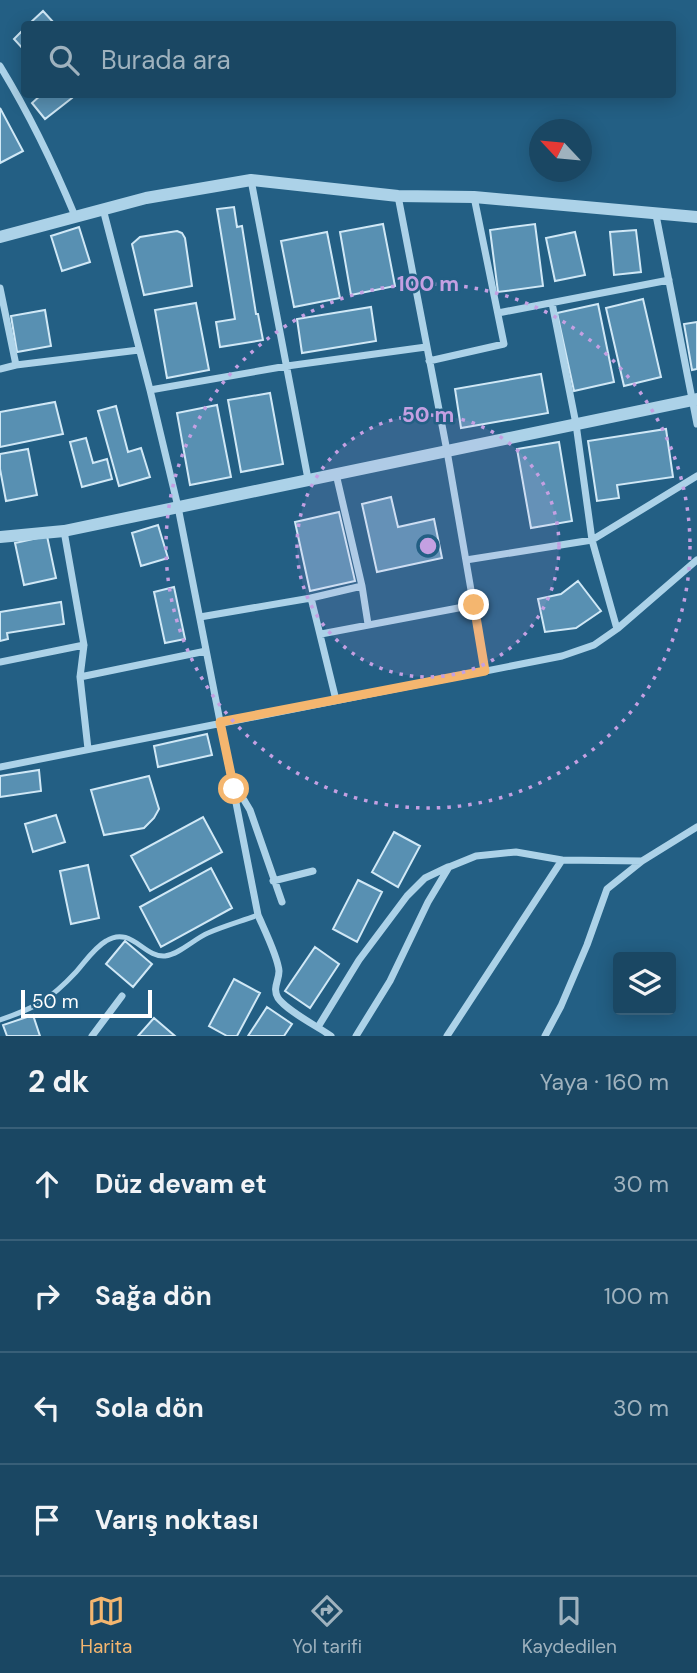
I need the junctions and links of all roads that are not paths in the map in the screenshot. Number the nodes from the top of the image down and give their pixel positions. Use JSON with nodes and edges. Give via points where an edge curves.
{"nodes":[{"id":1,"x":0,"y":66,"type":"edge"},
{"id":2,"x":251,"y":180,"type":"junction"},
{"id":3,"x":398,"y":196,"type":"junction"},
{"id":4,"x":474,"y":197,"type":"junction"},
{"id":5,"x":103,"y":209,"type":"junction"},
{"id":6,"x":656,"y":215,"type":"junction"},
{"id":7,"x":75,"y":216,"type":"junction"},
{"id":8,"x":697,"y":217,"type":"edge"},
{"id":9,"x":0,"y":237,"type":"edge"},
{"id":10,"x":669,"y":280,"type":"junction"},
{"id":11,"x":0,"y":288,"type":"edge"},
{"id":12,"x":552,"y":303,"type":"junction"},
{"id":13,"x":498,"y":313,"type":"junction"},
{"id":14,"x":426,"y":347,"type":"junction"},
{"id":15,"x":138,"y":350,"type":"junction"},
{"id":16,"x":429,"y":361,"type":"junction"},
{"id":17,"x":16,"y":365,"type":"junction"},
{"id":18,"x":287,"y":366,"type":"junction"},
{"id":19,"x":0,"y":369,"type":"edge"},
{"id":20,"x":150,"y":390,"type":"junction"},
{"id":21,"x":695,"y":399,"type":"edge"},
{"id":22,"x":576,"y":424,"type":"junction"},
{"id":23,"x":697,"y":424,"type":"edge"},
{"id":24,"x":447,"y":451,"type":"junction"},
{"id":25,"x":336,"y":474,"type":"junction"},
{"id":26,"x":697,"y":476,"type":"edge"},
{"id":27,"x":307,"y":479,"type":"junction"},
{"id":28,"x":178,"y":507,"type":"junction"},
{"id":29,"x":64,"y":531,"type":"junction"},
{"id":30,"x":0,"y":537,"type":"edge"},
{"id":31,"x":592,"y":540,"type":"junction"},
{"id":32,"x":466,"y":560,"type":"junction"},
{"id":33,"x":697,"y":560,"type":"edge"},
{"id":34,"x":362,"y":586,"type":"junction"},
{"id":35,"x":311,"y":598,"type":"junction"},
{"id":36,"x":474,"y":605,"type":"junction"},
{"id":37,"x":200,"y":617,"type":"junction"},
{"id":38,"x":368,"y":624,"type":"junction"},
{"id":39,"x":617,"y":629,"type":"junction"},
{"id":40,"x":321,"y":634,"type":"junction"},
{"id":41,"x":83,"y":645,"type":"junction"},
{"id":42,"x":206,"y":651,"type":"junction"},
{"id":43,"x":0,"y":662,"type":"edge"},
{"id":44,"x":485,"y":671,"type":"junction"},
{"id":45,"x":80,"y":677,"type":"junction"},
{"id":46,"x":336,"y":699,"type":"junction"},
{"id":47,"x":220,"y":722,"type":"junction"},
{"id":48,"x":88,"y":750,"type":"junction"},
{"id":49,"x":0,"y":766,"type":"edge"},
{"id":50,"x":234,"y":789,"type":"junction"},
{"id":51,"x":697,"y":827,"type":"edge"},
{"id":52,"x":562,"y":860,"type":"junction"},
{"id":53,"x":642,"y":861,"type":"junction"},
{"id":54,"x":449,"y":867,"type":"junction"},
{"id":55,"x":313,"y":871,"type":"dead end"},
{"id":56,"x":274,"y":881,"type":"junction"},
{"id":57,"x":282,"y":902,"type":"dead end"},
{"id":58,"x":258,"y":915,"type":"junction"},
{"id":59,"x":122,"y":996,"type":"dead end"},
{"id":60,"x":0,"y":1020,"type":"edge"},
{"id":61,"x":318,"y":1027,"type":"junction"},
{"id":62,"x":92,"y":1036,"type":"edge"},
{"id":63,"x":331,"y":1036,"type":"edge"},
{"id":64,"x":356,"y":1036,"type":"edge"},
{"id":65,"x":447,"y":1036,"type":"edge"},
{"id":66,"x":545,"y":1036,"type":"edge"}],
"edges":[{"from":1,"to":7,"type":"street","via":[[40,135]]},
{"from":2,"to":3,"type":"street"},
{"from":2,"to":5,"type":"street"},
{"from":2,"to":18,"type":"street"},
{"from":3,"to":4,"type":"street"},
{"from":3,"to":14,"type":"street"},
{"from":4,"to":6,"type":"street"},
{"from":4,"to":13,"type":"street"},
{"from":5,"to":7,"type":"street"},
{"from":5,"to":15,"type":"street"},
{"from":6,"to":8,"type":"street"},
{"from":6,"to":10,"type":"street"},
{"from":7,"to":9,"type":"street"},
{"from":10,"to":12,"type":"street"},
{"from":10,"to":21,"type":"street"},
{"from":11,"to":17,"type":"street"},
{"from":12,"to":13,"type":"street"},
{"from":12,"to":22,"type":"street"},
{"from":13,"to":16,"type":"street","via":[[504,344]]},
{"from":14,"to":16,"type":"street"},
{"from":14,"to":18,"type":"street"},
{"from":15,"to":17,"type":"street"},
{"from":15,"to":20,"type":"street"},
{"from":16,"to":24,"type":"street"},
{"from":17,"to":19,"type":"street"},
{"from":18,"to":20,"type":"street"},
{"from":18,"to":27,"type":"street"},
{"from":20,"to":28,"type":"street"},
{"from":21,"to":22,"type":"street"},
{"from":21,"to":23,"type":"street"},
{"from":22,"to":24,"type":"street"},
{"from":22,"to":31,"type":"street"},
{"from":24,"to":25,"type":"street"},
{"from":24,"to":32,"type":"street"},
{"from":25,"to":27,"type":"street"},
{"from":25,"to":34,"type":"street"},
{"from":26,"to":31,"type":"street"},
{"from":27,"to":28,"type":"street"},
{"from":28,"to":29,"type":"street"},
{"from":28,"to":37,"type":"street"},
{"from":29,"to":30,"type":"street"},
{"from":29,"to":41,"type":"street"},
{"from":31,"to":32,"type":"street"},
{"from":31,"to":39,"type":"street"},
{"from":32,"to":36,"type":"street"},
{"from":33,"to":39,"type":"street"},
{"from":34,"to":35,"type":"street"},
{"from":34,"to":38,"type":"street"},
{"from":35,"to":37,"type":"street"},
{"from":35,"to":40,"type":"street"},
{"from":36,"to":38,"type":"street"},
{"from":36,"to":44,"type":"street"},
{"from":37,"to":42,"type":"street"},
{"from":38,"to":40,"type":"street"},
{"from":39,"to":44,"type":"street","via":[[594,645],[562,656]]},
{"from":40,"to":46,"type":"street"},
{"from":41,"to":43,"type":"street"},
{"from":41,"to":45,"type":"street"},
{"from":42,"to":45,"type":"street"},
{"from":42,"to":47,"type":"street"},
{"from":44,"to":46,"type":"street"},
{"from":45,"to":48,"type":"street"},
{"from":46,"to":47,"type":"street"},
{"from":47,"to":48,"type":"street"},
{"from":47,"to":50,"type":"street"},
{"from":48,"to":49,"type":"street"},
{"from":50,"to":56,"type":"street","via":[[250,810]]},
{"from":50,"to":58,"type":"street"},
{"from":51,"to":53,"type":"street"},
{"from":52,"to":53,"type":"street"},
{"from":52,"to":54,"type":"street","via":[[516,852],[476,856]]},
{"from":52,"to":65,"type":"street"},
{"from":53,"to":66,"type":"street","via":[[607,889]]},
{"from":54,"to":61,"type":"street","via":[[425,878],[407,896],[359,960]]},
{"from":54,"to":64,"type":"street"},
{"from":55,"to":56,"type":"street"},
{"from":56,"to":57,"type":"street"},
{"from":58,"to":60,"type":"lane","via":[[207,933],[163,956],[131,939],[106,941],[51,997]]},
{"from":58,"to":61,"type":"street","via":[[279,972],[278,998]]},
{"from":59,"to":62,"type":"street"},
{"from":61,"to":63,"type":"street"}]}
